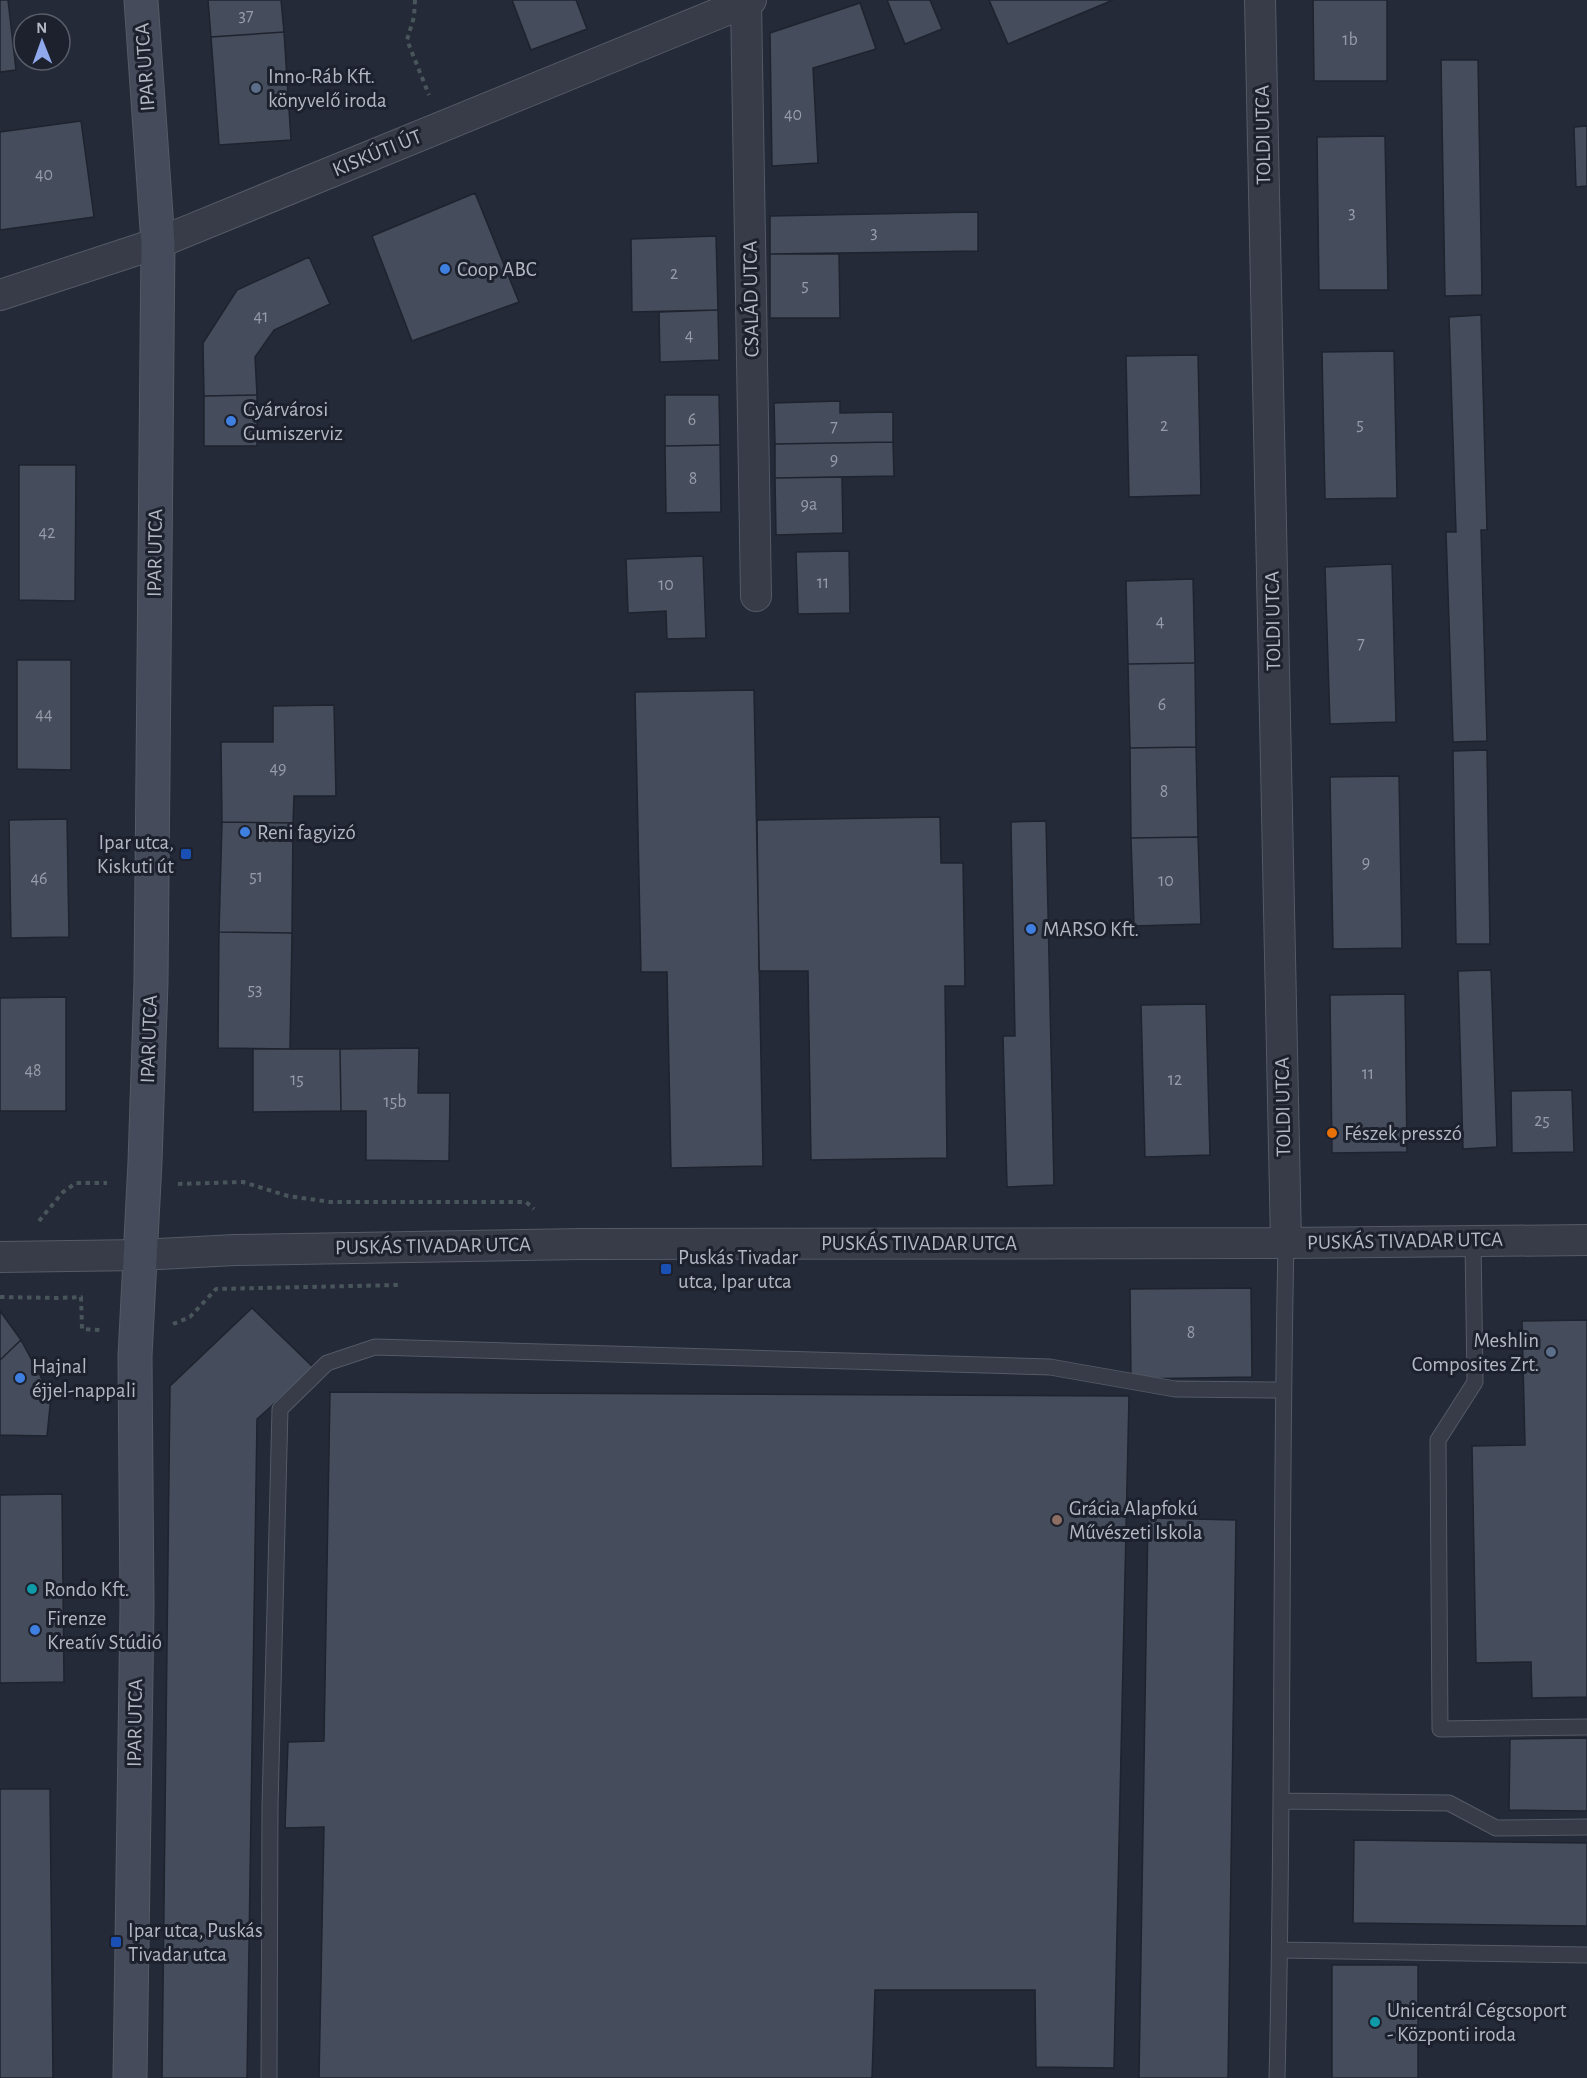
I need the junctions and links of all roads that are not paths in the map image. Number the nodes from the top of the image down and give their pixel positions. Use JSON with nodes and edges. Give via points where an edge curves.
{"nodes":[{"id":1,"x":141,"y":0,"type":"edge"},
{"id":2,"x":1260,"y":0,"type":"edge"},
{"id":3,"x":749,"y":1,"type":"edge"},
{"id":4,"x":158,"y":243,"type":"junction"},
{"id":5,"x":0,"y":295,"type":"edge"},
{"id":6,"x":756,"y":596,"type":"dead end"},
{"id":7,"x":1587,"y":1240,"type":"edge"},
{"id":8,"x":1473,"y":1241,"type":"junction"},
{"id":9,"x":1286,"y":1243,"type":"junction"},
{"id":10,"x":140,"y":1255,"type":"junction"},
{"id":11,"x":0,"y":1257,"type":"edge"},
{"id":12,"x":1283,"y":1390,"type":"junction"},
{"id":13,"x":1587,"y":1726,"type":"edge"},
{"id":14,"x":1281,"y":1801,"type":"junction"},
{"id":15,"x":1587,"y":1827,"type":"edge"},
{"id":16,"x":1280,"y":1950,"type":"junction"},
{"id":17,"x":1587,"y":1955,"type":"edge"},
{"id":18,"x":130,"y":2078,"type":"edge"},
{"id":19,"x":269,"y":2078,"type":"edge"},
{"id":20,"x":1277,"y":2078,"type":"edge"}],
"edges":[{"from":1,"to":4,"type":"street","name":"IPAR UTCA"},
{"from":2,"to":9,"type":"street","name":"TOLDI UTCA"},
{"from":3,"to":4,"type":"street","name":"KISKÚTI ÚT"},
{"from":3,"to":6,"type":"street","name":"CSALÁD UTCA"},
{"from":4,"to":5,"type":"street","name":"KISKÚTI ÚT"},
{"from":4,"to":10,"type":"street","name":"IPAR UTCA","via":[[151,982]]},
{"from":7,"to":8,"type":"street","name":"PUSKÁS TIVADAR UTCA"},
{"from":8,"to":9,"type":"street","name":"PUSKÁS TIVADAR UTCA"},
{"from":8,"to":13,"type":"lane","via":[[1475,1382],[1438,1440],[1440,1729]]},
{"from":9,"to":10,"type":"street","name":"PUSKÁS TIVADAR UTCA","via":[[581,1244]]},
{"from":9,"to":12,"type":"lane"},
{"from":10,"to":11,"type":"street","name":"PUSKÁS TIVADAR UTCA"},
{"from":10,"to":18,"type":"street","name":"IPAR UTCA","via":[[135,1356],[137,1607]]},
{"from":12,"to":14,"type":"lane"},
{"from":12,"to":19,"type":"lane","via":[[1175,1389],[1050,1366],[375,1347],[327,1363],[280,1409],[270,1806]]},
{"from":14,"to":15,"type":"lane","via":[[1449,1803],[1496,1828]]},
{"from":14,"to":16,"type":"lane"},
{"from":16,"to":17,"type":"lane"},
{"from":16,"to":20,"type":"lane"}]}
